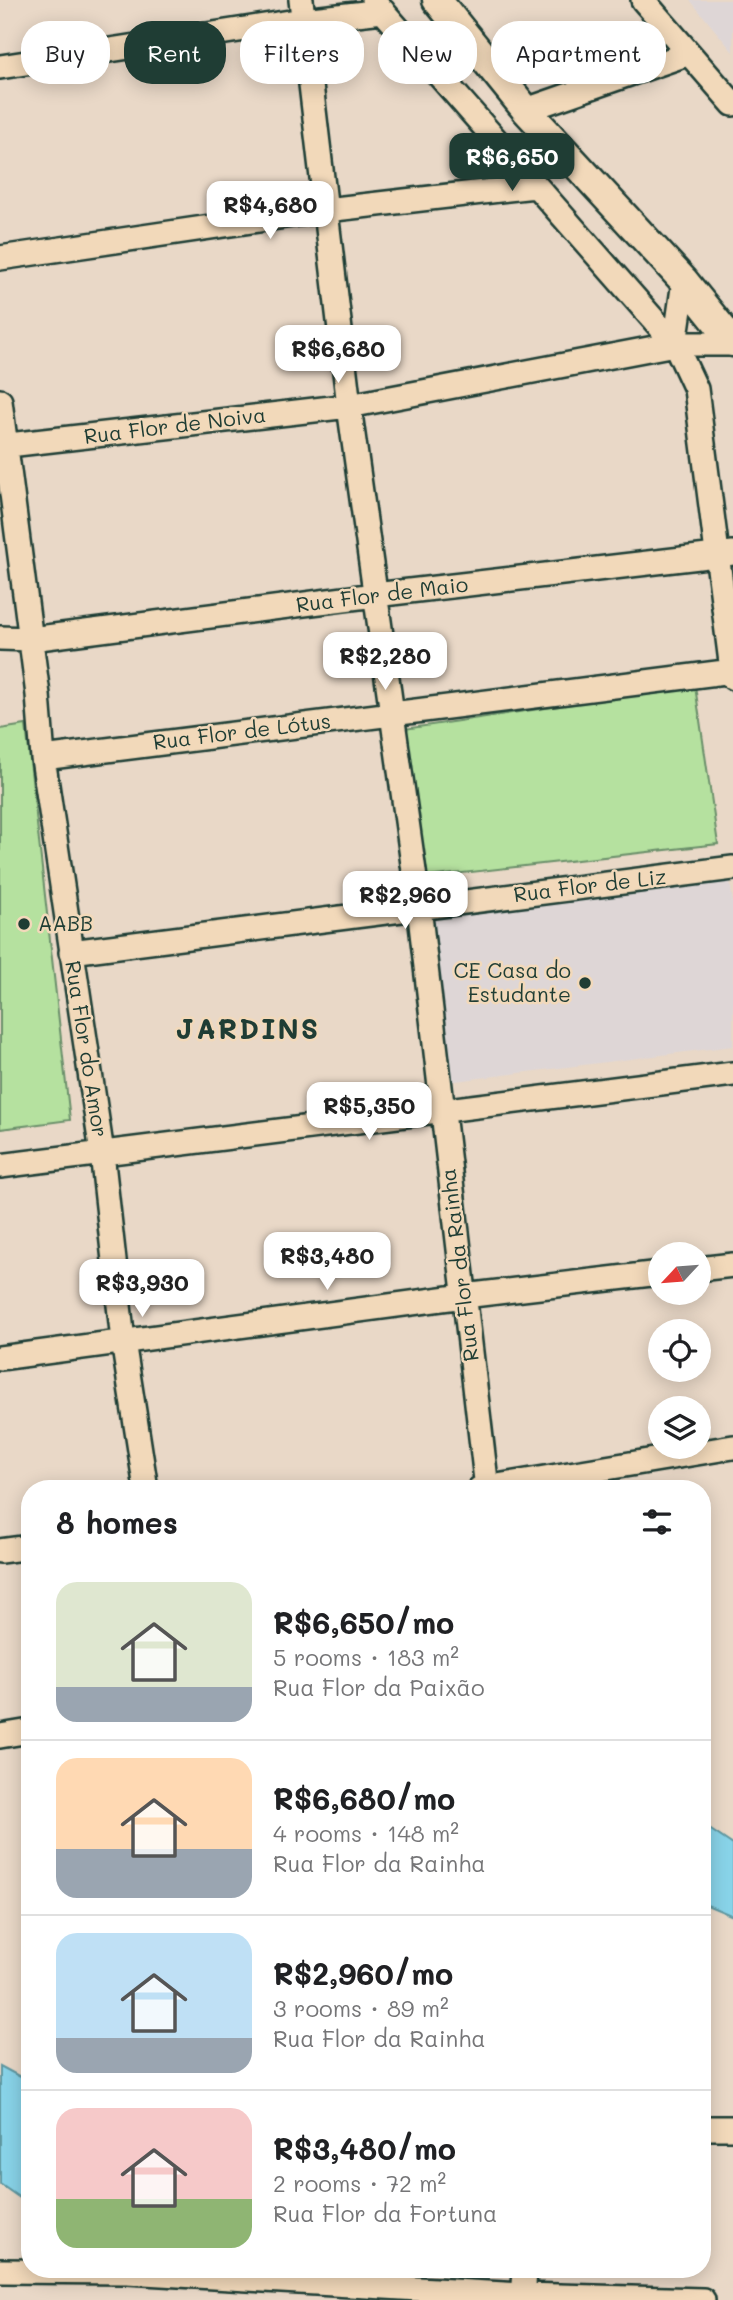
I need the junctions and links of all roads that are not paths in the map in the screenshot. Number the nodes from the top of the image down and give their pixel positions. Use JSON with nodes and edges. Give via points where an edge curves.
{"nodes":[{"id":1,"x":438,"y":0,"type":"edge"},
{"id":2,"x":643,"y":0,"type":"edge"},
{"id":3,"x":378,"y":6,"type":"edge"},
{"id":4,"x":302,"y":10,"type":"edge"},
{"id":5,"x":687,"y":54,"type":"junction"},
{"id":6,"x":0,"y":67,"type":"edge"},
{"id":7,"x":733,"y":104,"type":"edge"},
{"id":8,"x":526,"y":110,"type":"junction"},
{"id":9,"x":535,"y":186,"type":"junction"},
{"id":10,"x":326,"y":210,"type":"junction"},
{"id":11,"x":0,"y":258,"type":"edge"},
{"id":12,"x":684,"y":281,"type":"junction"},
{"id":13,"x":733,"y":343,"type":"edge"},
{"id":14,"x":675,"y":344,"type":"junction"},
{"id":15,"x":0,"y":401,"type":"edge"},
{"id":16,"x":349,"y":406,"type":"junction"},
{"id":17,"x":2,"y":446,"type":"edge"},
{"id":18,"x":724,"y":554,"type":"edge"},
{"id":19,"x":375,"y":595,"type":"junction"},
{"id":20,"x":0,"y":638,"type":"edge"},
{"id":21,"x":31,"y":639,"type":"junction"},
{"id":22,"x":733,"y":671,"type":"edge"},
{"id":23,"x":733,"y":678,"type":"edge"},
{"id":24,"x":391,"y":713,"type":"junction"},
{"id":25,"x":43,"y":758,"type":"junction"},
{"id":26,"x":733,"y":868,"type":"edge"},
{"id":27,"x":419,"y":907,"type":"junction"},
{"id":28,"x":71,"y":951,"type":"junction"},
{"id":29,"x":733,"y":1074,"type":"edge"},
{"id":30,"x":442,"y":1112,"type":"junction"},
{"id":31,"x":102,"y":1153,"type":"junction"},
{"id":32,"x":0,"y":1166,"type":"edge"},
{"id":33,"x":733,"y":1265,"type":"edge"},
{"id":34,"x":711,"y":1268,"type":"edge"},
{"id":35,"x":648,"y":1274,"type":"edge"},
{"id":36,"x":464,"y":1296,"type":"junction"},
{"id":37,"x":123,"y":1341,"type":"junction"},
{"id":38,"x":0,"y":1358,"type":"edge"},
{"id":39,"x":733,"y":1447,"type":"edge"},
{"id":40,"x":145,"y":1480,"type":"edge"},
{"id":41,"x":483,"y":1480,"type":"edge"},
{"id":42,"x":537,"y":1480,"type":"edge"},
{"id":43,"x":21,"y":1548,"type":"edge"},
{"id":44,"x":0,"y":1551,"type":"edge"},
{"id":45,"x":21,"y":1732,"type":"edge"},
{"id":46,"x":0,"y":1736,"type":"edge"},
{"id":47,"x":711,"y":2128,"type":"edge"},
{"id":48,"x":733,"y":2128,"type":"edge"},
{"id":49,"x":0,"y":2271,"type":"edge"},
{"id":50,"x":21,"y":2271,"type":"edge"},
{"id":51,"x":222,"y":2278,"type":"edge"},
{"id":52,"x":524,"y":2278,"type":"edge"},
{"id":53,"x":523,"y":2297,"type":"edge"},
{"id":54,"x":703,"y":2300,"type":"edge"}],
"edges":[{"from":1,"to":8,"type":"main road"},
{"from":2,"to":5,"type":"street"},
{"from":3,"to":4,"type":"street"},
{"from":3,"to":9,"type":"street"},
{"from":4,"to":6,"type":"street"},
{"from":4,"to":10,"type":"street","name":"Rua Flor da Rainha"},
{"from":5,"to":7,"type":"street"},
{"from":5,"to":8,"type":"street"},
{"from":8,"to":12,"type":"main road"},
{"from":9,"to":10,"type":"street"},
{"from":9,"to":14,"type":"street"},
{"from":10,"to":11,"type":"street"},
{"from":10,"to":16,"type":"street","name":"Rua Flor da Rainha"},
{"from":12,"to":13,"type":"main road"},
{"from":12,"to":14,"type":"street"},
{"from":13,"to":14,"type":"street","name":"Rua Flor de Noiva"},
{"from":14,"to":16,"type":"street","name":"Rua Flor de Noiva"},
{"from":14,"to":18,"type":"street","via":[[696,389]]},
{"from":15,"to":17,"type":"street","name":"Rua Flor do Amor"},
{"from":16,"to":17,"type":"street","name":"Rua Flor de Noiva"},
{"from":16,"to":19,"type":"street","name":"Rua Flor da Rainha"},
{"from":17,"to":21,"type":"street","name":"Rua Flor do Amor"},
{"from":18,"to":19,"type":"street","name":"Rua Flor de Maio"},
{"from":18,"to":22,"type":"street"},
{"from":19,"to":21,"type":"street","name":"Rua Flor de Maio"},
{"from":19,"to":24,"type":"street","name":"Rua Flor da Rainha"},
{"from":20,"to":21,"type":"street","name":"Rua Flor de Maio"},
{"from":21,"to":25,"type":"street","name":"Rua Flor do Amor"},
{"from":22,"to":23,"type":"street"},
{"from":22,"to":24,"type":"street","name":"Rua Flor de Lótus"},
{"from":24,"to":25,"type":"street","name":"Rua Flor de Lótus"},
{"from":24,"to":27,"type":"street","name":"Rua Flor da Rainha"},
{"from":25,"to":28,"type":"street","name":"Rua Flor do Amor"},
{"from":26,"to":27,"type":"street","name":"Rua Flor de Liz"},
{"from":27,"to":28,"type":"street","name":"Rua Flor de Liz"},
{"from":27,"to":30,"type":"street","name":"Rua Flor da Rainha"},
{"from":28,"to":31,"type":"street","name":"Rua Flor do Amor"},
{"from":29,"to":30,"type":"street"},
{"from":30,"to":31,"type":"street"},
{"from":30,"to":36,"type":"street","name":"Rua Flor da Rainha"},
{"from":31,"to":32,"type":"street"},
{"from":31,"to":37,"type":"street","name":"Rua Flor do Amor"},
{"from":33,"to":34,"type":"street"},
{"from":35,"to":36,"type":"street"},
{"from":36,"to":37,"type":"street"},
{"from":36,"to":41,"type":"street","name":"Rua Flor da Rainha"},
{"from":37,"to":38,"type":"street"},
{"from":37,"to":40,"type":"street","name":"Rua Flor do Amor"},
{"from":39,"to":42,"type":"street"},
{"from":43,"to":44,"type":"street"},
{"from":45,"to":46,"type":"street"},
{"from":47,"to":48,"type":"street"},
{"from":49,"to":50,"type":"street"},
{"from":51,"to":53,"type":"street"},
{"from":52,"to":53,"type":"street"},
{"from":53,"to":54,"type":"street"}]}
